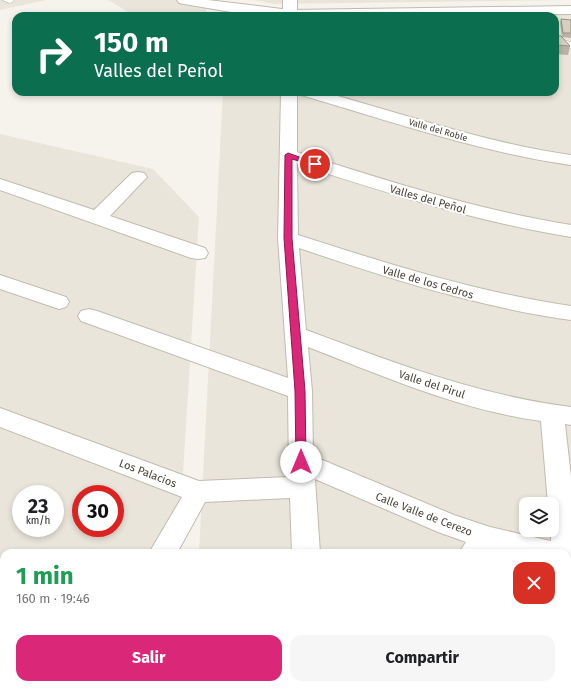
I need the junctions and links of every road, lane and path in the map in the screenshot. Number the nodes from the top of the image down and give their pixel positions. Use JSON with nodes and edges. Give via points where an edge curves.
{"nodes":[{"id":1,"x":184,"y":0,"type":"edge"},
{"id":2,"x":290,"y":10,"type":"edge"},
{"id":3,"x":571,"y":10,"type":"edge"},
{"id":4,"x":391,"y":12,"type":"edge"},
{"id":5,"x":554,"y":12,"type":"edge"},
{"id":6,"x":559,"y":42,"type":"edge"},
{"id":7,"x":571,"y":45,"type":"edge"},
{"id":8,"x":289,"y":96,"type":"edge"},
{"id":9,"x":321,"y":96,"type":"edge"},
{"id":10,"x":288,"y":155,"type":"junction"},
{"id":11,"x":571,"y":160,"type":"edge"},
{"id":12,"x":138,"y":177,"type":"dead end"},
{"id":13,"x":0,"y":184,"type":"edge"},
{"id":14,"x":98,"y":217,"type":"junction"},
{"id":15,"x":571,"y":231,"type":"edge"},
{"id":16,"x":288,"y":238,"type":"junction"},
{"id":17,"x":198,"y":253,"type":"dead end"},
{"id":18,"x":0,"y":282,"type":"edge"},
{"id":19,"x":59,"y":302,"type":"dead end"},
{"id":20,"x":571,"y":313,"type":"edge"},
{"id":21,"x":89,"y":316,"type":"dead end"},
{"id":22,"x":297,"y":335,"type":"junction"},
{"id":23,"x":300,"y":391,"type":"junction"},
{"id":24,"x":561,"y":415,"type":"edge"},
{"id":25,"x":0,"y":417,"type":"edge"},
{"id":26,"x":302,"y":475,"type":"junction"},
{"id":27,"x":198,"y":492,"type":"junction"},
{"id":28,"x":481,"y":546,"type":"edge"},
{"id":29,"x":165,"y":549,"type":"edge"},
{"id":30,"x":306,"y":549,"type":"edge"},
{"id":31,"x":511,"y":549,"type":"edge"},
{"id":32,"x":566,"y":549,"type":"edge"}],
"edges":[{"from":1,"to":2,"type":"street","via":[[237,9]]},
{"from":2,"to":4,"type":"street"},
{"from":3,"to":5,"type":"street"},
{"from":6,"to":7,"type":"lane"},
{"from":8,"to":10,"type":"street"},
{"from":9,"to":11,"type":"street","name":"Valle del Roble","via":[[492,145]]},
{"from":10,"to":15,"type":"street","name":"Valles del Peñol","via":[[466,210]]},
{"from":10,"to":16,"type":"street"},
{"from":12,"to":14,"type":"street"},
{"from":13,"to":14,"type":"street"},
{"from":14,"to":17,"type":"street"},
{"from":16,"to":20,"type":"street","name":"Valle de los Cedros","via":[[458,292],[517,305]]},
{"from":16,"to":22,"type":"street"},
{"from":18,"to":19,"type":"street"},
{"from":21,"to":23,"type":"street"},
{"from":22,"to":23,"type":"street"},
{"from":22,"to":24,"type":"street","name":"Valle del Pirul","via":[[416,379],[486,401]]},
{"from":23,"to":26,"type":"street"},
{"from":24,"to":32,"type":"street"},
{"from":25,"to":27,"type":"street","name":"Los Palacios"},
{"from":26,"to":27,"type":"street","name":"Los Palacios"},
{"from":26,"to":28,"type":"street","name":"Calle Valle de Cerezo","via":[[398,504]]},
{"from":26,"to":30,"type":"street"},
{"from":27,"to":29,"type":"street"},
{"from":28,"to":31,"type":"street","name":"Calle Valle de Cerezo"}]}
